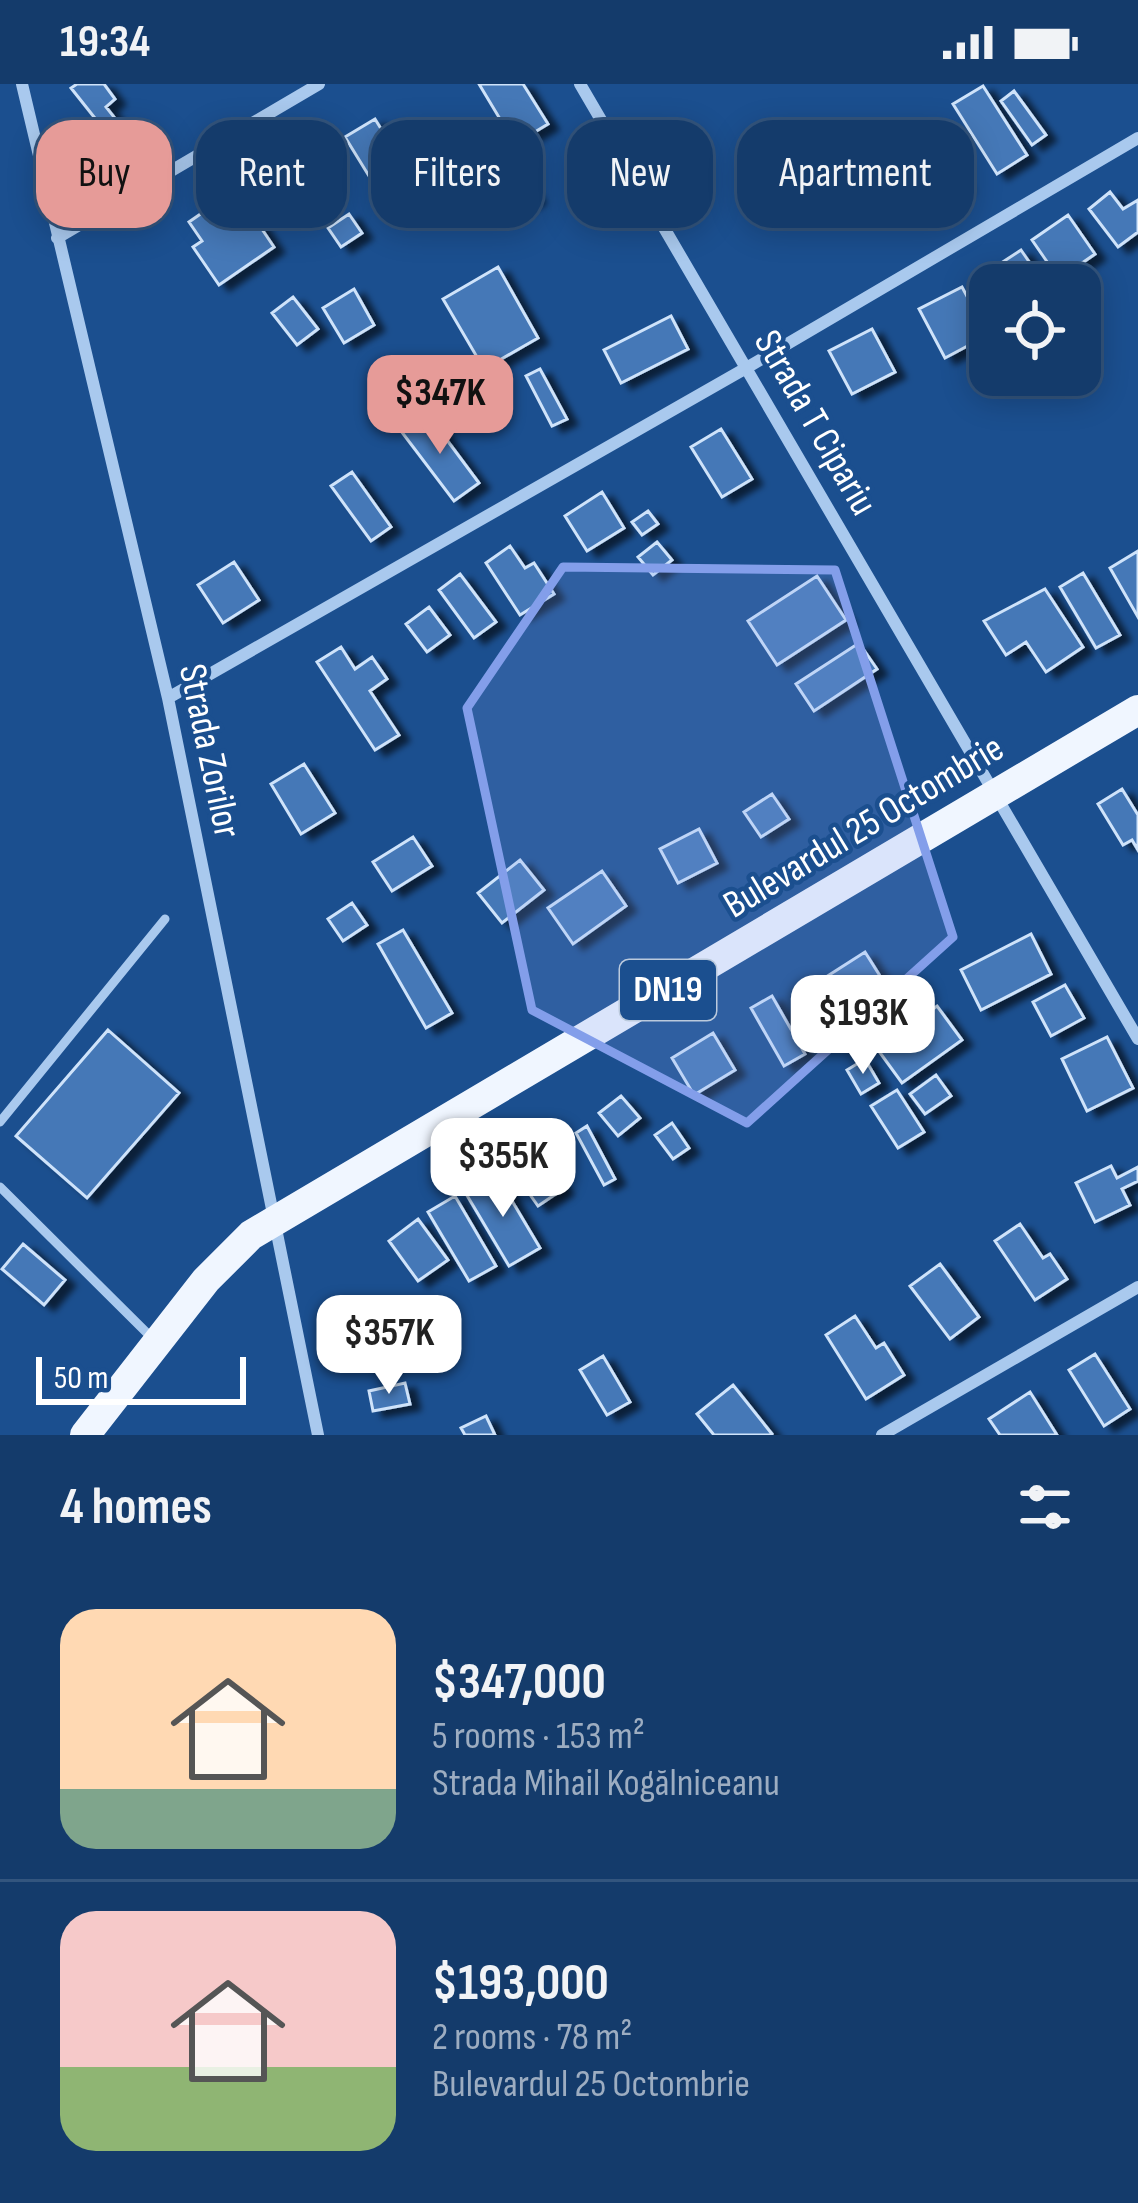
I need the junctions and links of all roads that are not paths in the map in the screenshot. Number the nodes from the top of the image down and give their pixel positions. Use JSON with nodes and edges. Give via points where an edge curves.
{"nodes":[{"id":1,"x":22,"y":84,"type":"edge"},
{"id":2,"x":319,"y":84,"type":"edge"},
{"id":3,"x":580,"y":84,"type":"edge"},
{"id":4,"x":1138,"y":138,"type":"edge"},
{"id":5,"x":57,"y":238,"type":"junction"},
{"id":6,"x":748,"y":367,"type":"junction"},
{"id":7,"x":168,"y":698,"type":"junction"},
{"id":8,"x":1138,"y":710,"type":"edge"},
{"id":9,"x":995,"y":794,"type":"junction"},
{"id":10,"x":165,"y":920,"type":"dead end"},
{"id":11,"x":1138,"y":1040,"type":"edge"},
{"id":12,"x":0,"y":1122,"type":"edge"},
{"id":13,"x":0,"y":1187,"type":"edge"},
{"id":14,"x":275,"y":1218,"type":"junction"},
{"id":15,"x":1138,"y":1286,"type":"edge"},
{"id":16,"x":158,"y":1344,"type":"junction"},
{"id":17,"x":85,"y":1435,"type":"edge"},
{"id":18,"x":318,"y":1435,"type":"edge"},
{"id":19,"x":882,"y":1435,"type":"edge"}],
"edges":[{"from":1,"to":5,"type":"street","name":"Strada Zorilor"},
{"from":2,"to":5,"type":"street"},
{"from":3,"to":6,"type":"street","name":"Strada T Cipariu"},
{"from":4,"to":6,"type":"street"},
{"from":5,"to":7,"type":"street","name":"Strada Zorilor"},
{"from":6,"to":7,"type":"street"},
{"from":6,"to":9,"type":"street","name":"Strada T Cipariu"},
{"from":7,"to":14,"type":"street","name":"Strada Zorilor"},
{"from":8,"to":9,"type":"main road","name":"Bulevardul 25 Octombrie","number":"DN19"},
{"from":9,"to":11,"type":"street","name":"Strada T Cipariu"},
{"from":9,"to":14,"type":"main road","name":"Bulevardul 25 Octombrie","number":"DN19"},
{"from":10,"to":12,"type":"lane"},
{"from":13,"to":16,"type":"lane"},
{"from":14,"to":16,"type":"main road","name":"Bulevardul 25 Octombrie","number":"DN19","via":[[228,1256]]},
{"from":14,"to":18,"type":"street","name":"Strada Zorilor"},
{"from":15,"to":19,"type":"street"},
{"from":16,"to":17,"type":"main road","number":"DN19"}]}
